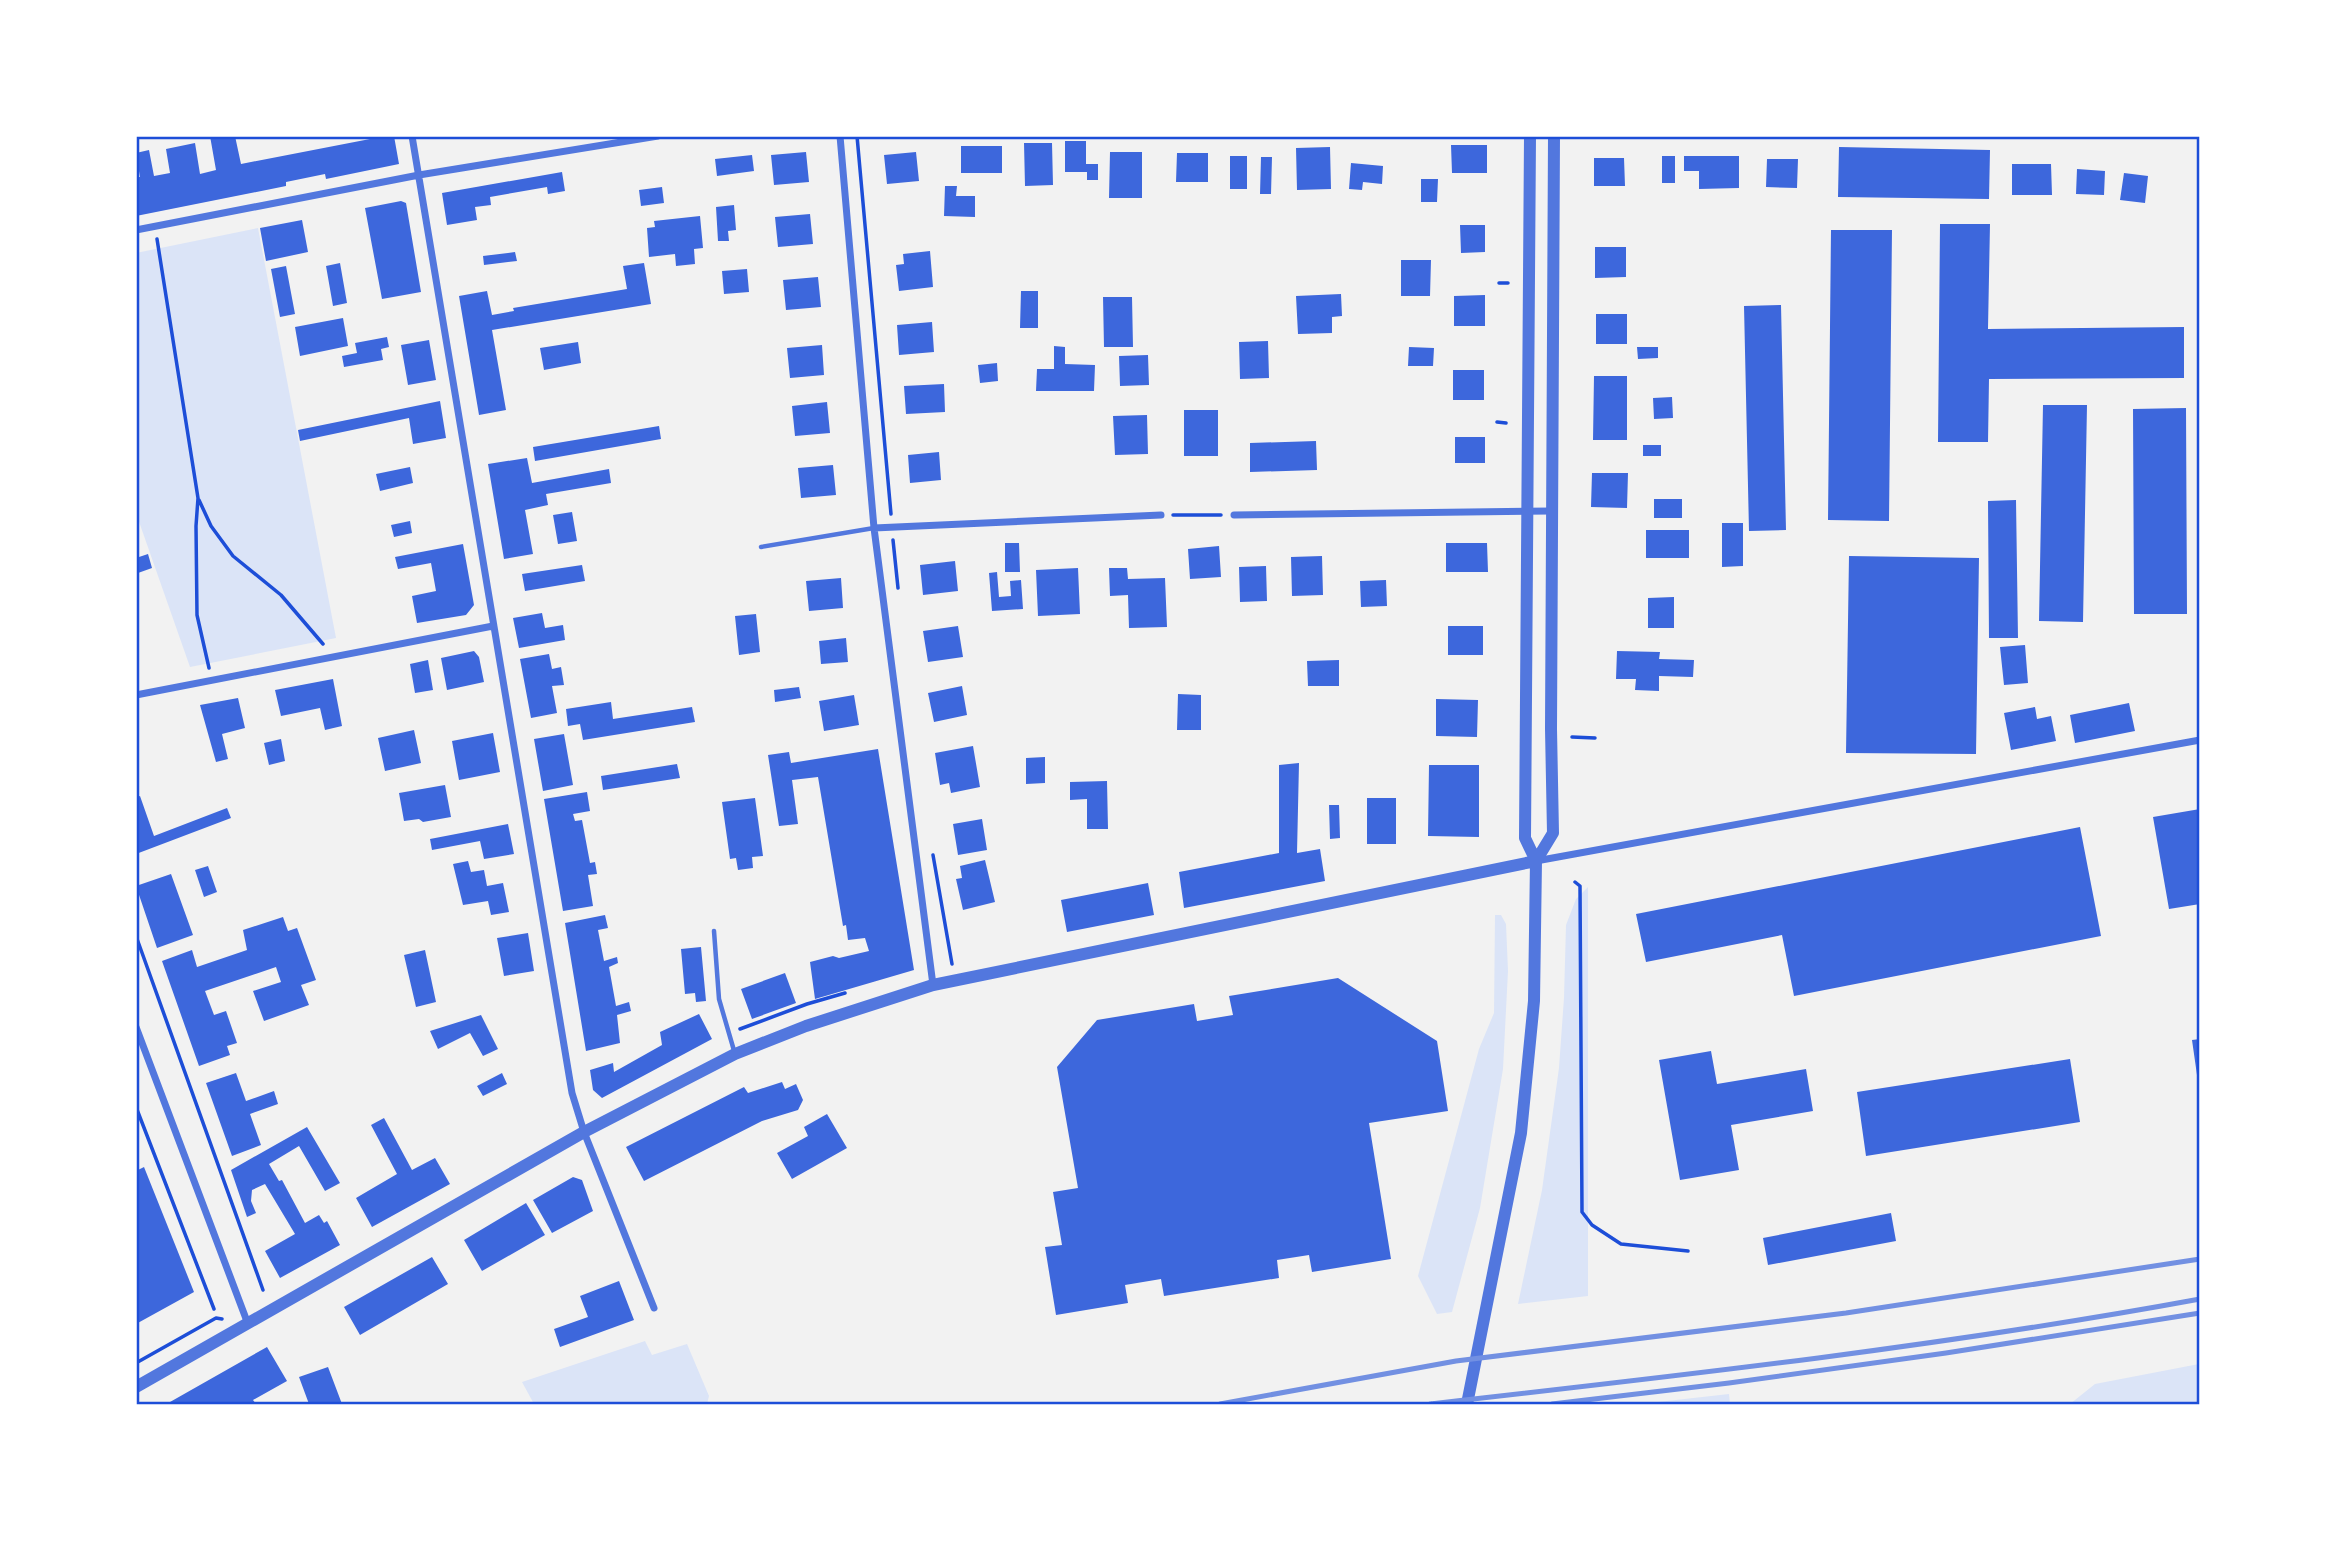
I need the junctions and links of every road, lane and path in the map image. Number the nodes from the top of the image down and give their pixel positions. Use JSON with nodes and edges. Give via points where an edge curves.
{"nodes":[{"id":1,"x":412,"y":136,"type":"edge"},
{"id":2,"x":658,"y":136,"type":"edge"},
{"id":3,"x":840,"y":136,"type":"edge"},
{"id":4,"x":858,"y":136,"type":"edge"},
{"id":5,"x":1530,"y":136,"type":"edge"},
{"id":6,"x":1554,"y":136,"type":"edge"},
{"id":7,"x":601,"y":140,"type":"edge"},
{"id":8,"x":419,"y":175,"type":"junction"},
{"id":9,"x":155,"y":226,"type":"junction"},
{"id":10,"x":136,"y":230,"type":"edge"},
{"id":11,"x":1499,"y":283,"type":"dead end"},
{"id":12,"x":1508,"y":283,"type":"dead end"},
{"id":13,"x":1497,"y":422,"type":"dead end"},
{"id":14,"x":1506,"y":423,"type":"dead end"},
{"id":15,"x":198,"y":498,"type":"junction"},
{"id":16,"x":1529,"y":511,"type":"junction"},
{"id":17,"x":1552,"y":511,"type":"junction"},
{"id":18,"x":1161,"y":515,"type":"joint"},
{"id":19,"x":1234,"y":515,"type":"joint"},
{"id":20,"x":874,"y":528,"type":"junction"},
{"id":21,"x":892,"y":528,"type":"junction"},
{"id":22,"x":761,"y":547,"type":"dead end"},
{"id":23,"x":493,"y":626,"type":"junction"},
{"id":24,"x":332,"y":657,"type":"junction"},
{"id":25,"x":211,"y":680,"type":"junction"},
{"id":26,"x":136,"y":695,"type":"edge"},
{"id":27,"x":1572,"y":737,"type":"dead end"},
{"id":28,"x":1595,"y":738,"type":"dead end"},
{"id":29,"x":2200,"y":740,"type":"edge"},
{"id":30,"x":1536,"y":861,"type":"junction"},
{"id":31,"x":1575,"y":882,"type":"dead end"},
{"id":32,"x":714,"y":931,"type":"dead end"},
{"id":33,"x":136,"y":936,"type":"edge"},
{"id":34,"x":933,"y":985,"type":"junction"},
{"id":35,"x":136,"y":1027,"type":"edge"},
{"id":36,"x":735,"y":1054,"type":"junction"},
{"id":37,"x":136,"y":1107,"type":"edge"},
{"id":38,"x":584,"y":1132,"type":"junction"},
{"id":39,"x":1688,"y":1251,"type":"dead end"},
{"id":40,"x":263,"y":1290,"type":"dead end"},
{"id":41,"x":654,"y":1308,"type":"dead end"},
{"id":42,"x":214,"y":1309,"type":"dead end"},
{"id":43,"x":248,"y":1324,"type":"junction"},
{"id":44,"x":136,"y":1387,"type":"edge"},
{"id":45,"x":1467,"y":1405,"type":"edge"}],
"edges":[{"from":1,"to":8,"type":"street"},
{"from":2,"to":7,"type":"street"},
{"from":3,"to":20,"type":"street"},
{"from":4,"to":21,"type":"path"},
{"from":5,"to":16,"type":"street"},
{"from":6,"to":17,"type":"street"},
{"from":7,"to":8,"type":"street"},
{"from":8,"to":9,"type":"street"},
{"from":8,"to":23,"type":"street"},
{"from":9,"to":10,"type":"street"},
{"from":9,"to":15,"type":"path"},
{"from":11,"to":12,"type":"path"},
{"from":13,"to":14,"type":"path"},
{"from":15,"to":24,"type":"path","via":[[233,556],[281,595]]},
{"from":15,"to":25,"type":"path","via":[[197,615]]},
{"from":16,"to":17,"type":"street"},
{"from":16,"to":19,"type":"street"},
{"from":16,"to":30,"type":"street","via":[[1525,838]]},
{"from":17,"to":30,"type":"street","via":[[1553,833]]},
{"from":18,"to":19,"type":"path"},
{"from":18,"to":21,"type":"street"},
{"from":20,"to":21,"type":"street"},
{"from":20,"to":22,"type":"lane"},
{"from":20,"to":34,"type":"street"},
{"from":23,"to":24,"type":"street"},
{"from":23,"to":38,"type":"street","via":[[572,1093]]},
{"from":24,"to":25,"type":"street"},
{"from":25,"to":26,"type":"street"},
{"from":27,"to":28,"type":"path"},
{"from":29,"to":30,"type":"street"},
{"from":30,"to":34,"type":"street"},
{"from":30,"to":45,"type":"street","via":[[1534,1001],[1521,1133]]},
{"from":31,"to":39,"type":"path","via":[[1580,886],[1582,1212],[1591,1225],[1621,1244]]},
{"from":32,"to":36,"type":"lane","via":[[719,999]]},
{"from":33,"to":40,"type":"path"},
{"from":34,"to":36,"type":"street"},
{"from":35,"to":43,"type":"street"},
{"from":36,"to":38,"type":"street"},
{"from":37,"to":42,"type":"path"},
{"from":38,"to":41,"type":"street"},
{"from":38,"to":43,"type":"street"},
{"from":43,"to":44,"type":"street"}]}
